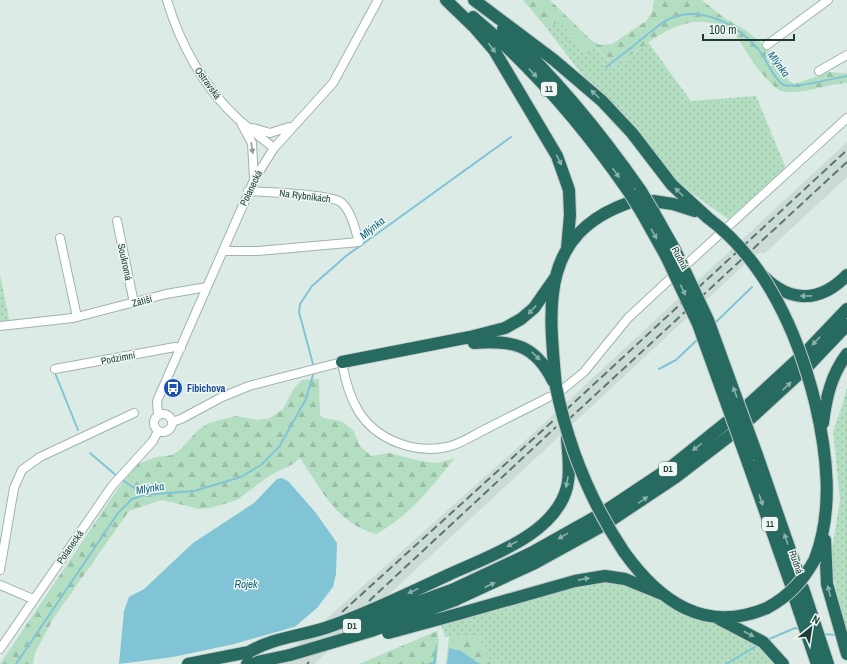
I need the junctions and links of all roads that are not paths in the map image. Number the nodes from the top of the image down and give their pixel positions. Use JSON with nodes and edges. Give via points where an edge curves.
{"nodes":[{"id":1,"x":167,"y":0,"type":"edge"},
{"id":2,"x":378,"y":0,"type":"edge"},
{"id":3,"x":446,"y":0,"type":"edge"},
{"id":4,"x":452,"y":0,"type":"edge"},
{"id":5,"x":469,"y":0,"type":"edge"},
{"id":6,"x":474,"y":0,"type":"edge"},
{"id":7,"x":828,"y":0,"type":"edge"},
{"id":8,"x":767,"y":45,"type":"dead end"},
{"id":9,"x":847,"y":55,"type":"edge"},
{"id":10,"x":819,"y":71,"type":"dead end"},
{"id":11,"x":847,"y":118,"type":"edge"},
{"id":12,"x":238,"y":120,"type":"junction"},
{"id":13,"x":294,"y":125,"type":"junction"},
{"id":14,"x":274,"y":148,"type":"junction"},
{"id":15,"x":254,"y":180,"type":"junction"},
{"id":16,"x":248,"y":191,"type":"junction"},
{"id":17,"x":632,"y":196,"type":"junction"},
{"id":18,"x":649,"y":208,"type":"junction"},
{"id":19,"x":708,"y":218,"type":"junction"},
{"id":20,"x":117,"y":222,"type":"dead end"},
{"id":21,"x":60,"y":238,"type":"dead end"},
{"id":22,"x":567,"y":249,"type":"junction"},
{"id":23,"x":223,"y":252,"type":"junction"},
{"id":24,"x":688,"y":263,"type":"dead end"},
{"id":25,"x":758,"y":271,"type":"junction"},
{"id":26,"x":555,"y":278,"type":"junction"},
{"id":27,"x":844,"y":278,"type":"edge"},
{"id":28,"x":670,"y":279,"type":"dead end"},
{"id":29,"x":208,"y":287,"type":"junction"},
{"id":30,"x":134,"y":303,"type":"junction"},
{"id":31,"x":847,"y":309,"type":"edge"},
{"id":32,"x":77,"y":317,"type":"junction"},
{"id":33,"x":847,"y":325,"type":"edge"},
{"id":34,"x":0,"y":326,"type":"edge"},
{"id":35,"x":181,"y":348,"type":"junction"},
{"id":36,"x":403,"y":351,"type":"junction"},
{"id":37,"x":847,"y":354,"type":"edge"},
{"id":38,"x":342,"y":362,"type":"junction"},
{"id":39,"x":55,"y":369,"type":"dead end"},
{"id":40,"x":551,"y":370,"type":"junction"},
{"id":41,"x":559,"y":388,"type":"junction"},
{"id":42,"x":549,"y":397,"type":"dead end"},
{"id":43,"x":820,"y":402,"type":"junction"},
{"id":44,"x":134,"y":413,"type":"dead end"},
{"id":45,"x":158,"y":415,"type":"junction"},
{"id":46,"x":172,"y":422,"type":"junction"},
{"id":47,"x":729,"y":428,"type":"dead end"},
{"id":48,"x":158,"y":431,"type":"junction"},
{"id":49,"x":567,"y":435,"type":"junction"},
{"id":50,"x":825,"y":521,"type":"junction"},
{"id":51,"x":0,"y":570,"type":"edge"},
{"id":52,"x":0,"y":585,"type":"edge"},
{"id":53,"x":797,"y":586,"type":"junction"},
{"id":54,"x":662,"y":594,"type":"junction"},
{"id":55,"x":453,"y":595,"type":"junction"},
{"id":56,"x":33,"y":599,"type":"junction"},
{"id":57,"x":714,"y":617,"type":"junction"},
{"id":58,"x":0,"y":649,"type":"edge"},
{"id":59,"x":847,"y":654,"type":"edge"},
{"id":60,"x":290,"y":655,"type":"junction"},
{"id":61,"x":248,"y":658,"type":"edge"},
{"id":62,"x":188,"y":664,"type":"edge"},
{"id":63,"x":784,"y":664,"type":"edge"},
{"id":64,"x":816,"y":664,"type":"edge"},
{"id":65,"x":828,"y":664,"type":"edge"}],
"edges":[{"from":1,"to":12,"type":"street","name":"Ostravská","via":[[192,60]]},
{"from":2,"to":13,"type":"street","name":"Polanecká","via":[[333,83]]},
{"from":3,"to":22,"type":"highway","one_way":true,"via":[[494,50],[557,156],[569,190]]},
{"from":4,"to":17,"type":"highway","name":"Rudná","number":"11","one_way":true,"via":[[501,41],[550,90],[591,138]]},
{"from":5,"to":17,"type":"highway","name":"Rudná","number":"11","via":[[515,40],[558,84],[600,133]]},
{"from":19,"to":6,"type":"highway","one_way":true,"via":[[672,185],[602,101],[554,60]]},
{"from":7,"to":8,"type":"street"},
{"from":9,"to":10,"type":"street"},
{"from":11,"to":24,"type":"street"},
{"from":12,"to":13,"type":"street","via":[[270,133]]},
{"from":12,"to":14,"type":"street","name":"Ostravská"},
{"from":12,"to":15,"type":"street","one_way":true,"via":[[252,143]]},
{"from":13,"to":14,"type":"street","name":"Polanecká"},
{"from":14,"to":15,"type":"street","name":"Polanecká"},
{"from":15,"to":16,"type":"street","name":"Polanecká"},
{"from":16,"to":23,"type":"street","name":"Polanecká"},
{"from":16,"to":23,"type":"street","name":"Na Rybníkách","via":[[312,196],[341,202],[349,211],[359,242]]},
{"from":17,"to":18,"type":"highway","name":"Rudná","number":"11","bridge":true},
{"from":17,"to":22,"type":"highway","via":[[597,216]]},
{"from":18,"to":19,"type":"highway","via":[[683,206]]},
{"from":18,"to":53,"type":"highway","name":"Rudná","number":"11","bridge":true,"via":[[671,253],[753,459]]},
{"from":19,"to":25,"type":"highway","bridge":true,"via":[[739,246]]},
{"from":20,"to":30,"type":"street","name":"Soukromá"},
{"from":21,"to":32,"type":"street"},
{"from":22,"to":26,"type":"highway"},
{"from":23,"to":29,"type":"street","name":"Polanecká"},
{"from":27,"to":25,"type":"highway","one_way":true,"bridge":true,"via":[[825,292],[803,297],[779,289]]},
{"from":25,"to":43,"type":"highway","bridge":true,"via":[[796,343]]},
{"from":26,"to":36,"type":"highway","one_way":true,"via":[[534,308],[513,324],[488,334]]},
{"from":26,"to":40,"type":"highway","via":[[550,316]]},
{"from":28,"to":41,"type":"street","via":[[628,318],[584,372]]},
{"from":29,"to":30,"type":"street","name":"Zátiší","via":[[166,294]]},
{"from":29,"to":35,"type":"street","name":"Polanecká"},
{"from":30,"to":32,"type":"street","name":"Zátiší"},
{"from":31,"to":33,"type":"highway","one_way":true,"via":[[749,412],[805,368]]},
{"from":32,"to":34,"type":"street","name":"Zátiší"},
{"from":35,"to":39,"type":"street","name":"Podzimní"},
{"from":35,"to":45,"type":"street","name":"Polanecká","via":[[158,398]]},
{"from":36,"to":38,"type":"highway"},
{"from":36,"to":40,"type":"highway","one_way":true,"via":[[494,341],[510,343],[532,352]]},
{"from":37,"to":43,"type":"highway"},
{"from":38,"to":42,"type":"street","via":[[351,396],[363,418],[384,436],[410,447],[434,448],[455,444]]},
{"from":38,"to":46,"type":"street","via":[[249,386]]},
{"from":40,"to":41,"type":"highway"},
{"from":41,"to":49,"type":"highway","bridge":true},
{"from":43,"to":50,"type":"highway","via":[[826,473]]},
{"from":44,"to":51,"type":"street","via":[[40,457],[22,470],[14,488]]},
{"from":45,"to":46,"type":"street","via":[[167,415]]},
{"from":45,"to":48,"type":"street","via":[[153,424]]},
{"from":46,"to":48,"type":"street","via":[[168,431]]},
{"from":47,"to":55,"type":"highway","number":"D1","via":[[671,467],[604,519],[535,563]]},
{"from":48,"to":56,"type":"street","name":"Polanecká","via":[[154,440],[112,486]]},
{"from":49,"to":54,"type":"highway","bridge":true,"via":[[588,490],[606,525],[643,578]]},
{"from":49,"to":61,"type":"highway","one_way":true,"bridge":true,"via":[[568,478],[562,501],[537,530],[448,575],[350,619],[263,644]]},
{"from":50,"to":57,"type":"highway","bridge":true,"via":[[815,559],[794,589],[767,608],[746,616]]},
{"from":59,"to":50,"type":"highway","one_way":true,"via":[[827,584]]},
{"from":52,"to":56,"type":"street"},
{"from":53,"to":64,"type":"highway","name":"Rudná","number":"11"},
{"from":53,"to":65,"type":"highway","name":"Rudná","number":"11"},
{"from":54,"to":57,"type":"highway","via":[[686,609]]},
{"from":60,"to":54,"type":"highway","one_way":true,"bridge":true,"via":[[307,656],[576,581],[605,576],[624,579]]},
{"from":55,"to":60,"type":"highway","number":"D1","bridge":true,"via":[[391,625]]},
{"from":55,"to":61,"type":"highway","number":"D1","bridge":true},
{"from":56,"to":58,"type":"street","name":"Polanecká"},
{"from":57,"to":63,"type":"highway","one_way":true,"via":[[763,642]]},
{"from":60,"to":61,"type":"highway","number":"D1"},
{"from":61,"to":62,"type":"highway","number":"D1"}]}
